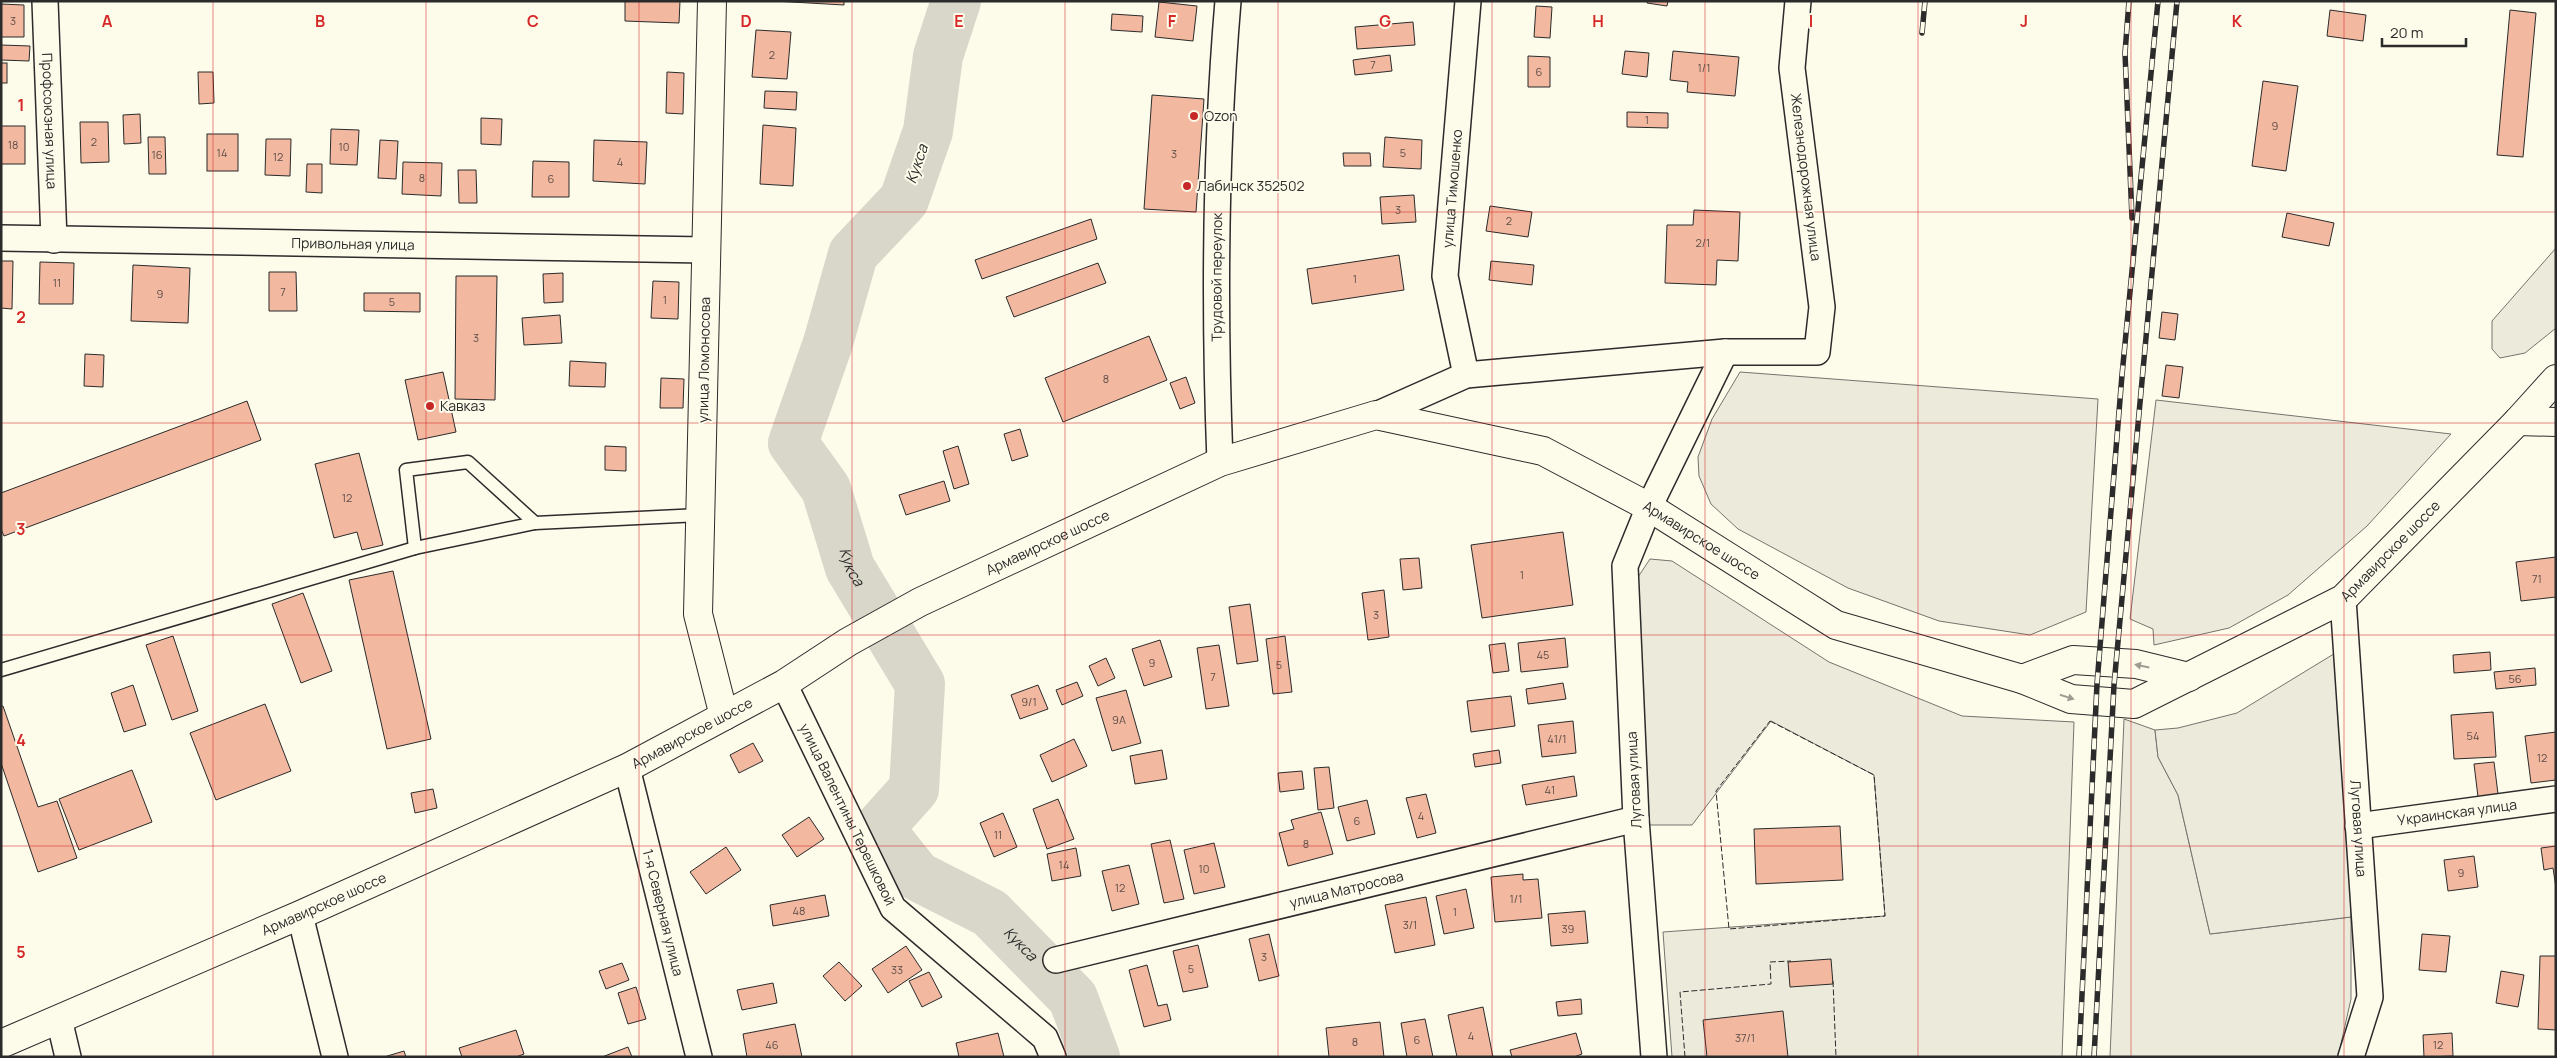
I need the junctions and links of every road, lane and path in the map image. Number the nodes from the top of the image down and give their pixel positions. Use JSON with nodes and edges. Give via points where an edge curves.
{"nodes":[{"id":1,"x":45,"y":1,"type":"edge"},
{"id":2,"x":712,"y":1,"type":"edge"},
{"id":3,"x":1228,"y":1,"type":"edge"},
{"id":4,"x":1468,"y":1,"type":"edge"},
{"id":5,"x":1798,"y":1,"type":"edge"},
{"id":6,"x":1,"y":238,"type":"edge"},
{"id":7,"x":54,"y":240,"type":"junction"},
{"id":8,"x":706,"y":250,"type":"junction"},
{"id":9,"x":1725,"y":352,"type":"junction"},
{"id":10,"x":1817,"y":352,"type":"joint"},
{"id":11,"x":1466,"y":375,"type":"junction"},
{"id":12,"x":2556,"y":379,"type":"edge"},
{"id":13,"x":1376,"y":415,"type":"junction"},
{"id":14,"x":2518,"y":421,"type":"junction"},
{"id":15,"x":2556,"y":422,"type":"edge"},
{"id":16,"x":1220,"y":462,"type":"junction"},
{"id":17,"x":1649,"y":507,"type":"junction"},
{"id":18,"x":700,"y":515,"type":"junction"},
{"id":19,"x":535,"y":523,"type":"junction"},
{"id":20,"x":415,"y":548,"type":"junction"},
{"id":21,"x":2343,"y":598,"type":"junction"},
{"id":22,"x":1,"y":670,"type":"edge"},
{"id":23,"x":2189,"y":677,"type":"junction"},
{"id":24,"x":2022,"y":679,"type":"junction"},
{"id":25,"x":784,"y":684,"type":"junction"},
{"id":26,"x":724,"y":716,"type":"junction"},
{"id":27,"x":627,"y":768,"type":"junction"},
{"id":28,"x":2556,"y":799,"type":"edge"},
{"id":29,"x":1636,"y":819,"type":"junction"},
{"id":30,"x":2358,"y":826,"type":"junction"},
{"id":31,"x":300,"y":915,"type":"junction"},
{"id":32,"x":1056,"y":960,"type":"dead end"},
{"id":33,"x":59,"y":1019,"type":"junction"},
{"id":34,"x":1,"y":1044,"type":"edge"},
{"id":35,"x":68,"y":1057,"type":"edge"},
{"id":36,"x":335,"y":1057,"type":"edge"},
{"id":37,"x":699,"y":1057,"type":"edge"},
{"id":38,"x":1053,"y":1057,"type":"edge"},
{"id":39,"x":1654,"y":1057,"type":"edge"},
{"id":40,"x":2351,"y":1057,"type":"edge"}],
"edges":[{"from":1,"to":7,"type":"street","name":"Профсоюзная улица"},
{"from":2,"to":8,"type":"main road","name":"улица Ломоносова"},
{"from":3,"to":16,"type":"street","name":"Трудовой переулок","via":[[1215,332]]},
{"from":4,"to":11,"type":"street","name":"улица Тимошенко","via":[[1445,276]]},
{"from":5,"to":10,"type":"street","name":"Железнодорожная улица","via":[[1792,68],[1822,307]]},
{"from":6,"to":7,"type":"street","name":"Привольная улица"},
{"from":7,"to":8,"type":"street","name":"Привольная улица"},
{"from":8,"to":18,"type":"main road","name":"улица Ломоносова"},
{"from":9,"to":10,"type":"street","name":"Армавирское шоссе"},
{"from":9,"to":11,"type":"street","name":"Армавирское шоссе"},
{"from":9,"to":17,"type":"street","name":"Луговая улица"},
{"from":11,"to":13,"type":"street","name":"Армавирское шоссе"},
{"from":12,"to":14,"type":"main road","name":"Армавирское шоссе"},
{"from":13,"to":16,"type":"main road","name":"Армавирское шоссе"},
{"from":13,"to":17,"type":"main road","name":"Армавирское шоссе","via":[[1542,451]]},
{"from":14,"to":15,"type":"main road"},
{"from":14,"to":21,"type":"main road","name":"Армавирское шоссе"},
{"from":16,"to":25,"type":"main road","name":"Армавирское шоссе","via":[[920,602],[848,642]]},
{"from":17,"to":24,"type":"main road","name":"Армавирское шоссе","via":[[1836,625]]},
{"from":17,"to":29,"type":"street","name":"Луговая улица","via":[[1625,566]]},
{"from":18,"to":19,"type":"lane"},
{"from":18,"to":26,"type":"main road","name":"улица Ломоносова","via":[[698,614]]},
{"from":19,"to":20,"type":"lane"},
{"from":19,"to":20,"type":"lane","via":[[468,462],[406,470]]},
{"from":20,"to":22,"type":"lane"},
{"from":21,"to":23,"type":"main road","name":"Армавирское шоссе"},
{"from":21,"to":30,"type":"street","name":"Луговая улица"},
{"from":23,"to":24,"type":"main road","one_way":true,"via":[[2136,664],[2073,660]]},
{"from":24,"to":23,"type":"main road","name":"Армавирское шоссе","one_way":true,"via":[[2071,699],[2134,704]]},
{"from":25,"to":26,"type":"main road","name":"Армавирское шоссе"},
{"from":25,"to":38,"type":"street","name":"улица Валентины Терешковой","via":[[893,908],[1045,1038]]},
{"from":26,"to":27,"type":"main road","name":"Армавирское шоссе"},
{"from":27,"to":31,"type":"main road","name":"Армавирское шоссе"},
{"from":27,"to":37,"type":"street","name":"1-я Северная улица"},
{"from":28,"to":30,"type":"street","name":"Украинская улица"},
{"from":29,"to":32,"type":"street","name":"улица Матросова"},
{"from":29,"to":39,"type":"street","name":"Луговая улица"},
{"from":30,"to":40,"type":"street","name":"Луговая улица","via":[[2370,997]]},
{"from":31,"to":33,"type":"main road","name":"Армавирское шоссе"},
{"from":31,"to":36,"type":"street"},
{"from":33,"to":34,"type":"main road","name":"Армавирское шоссе"},
{"from":33,"to":35,"type":"street"}]}
